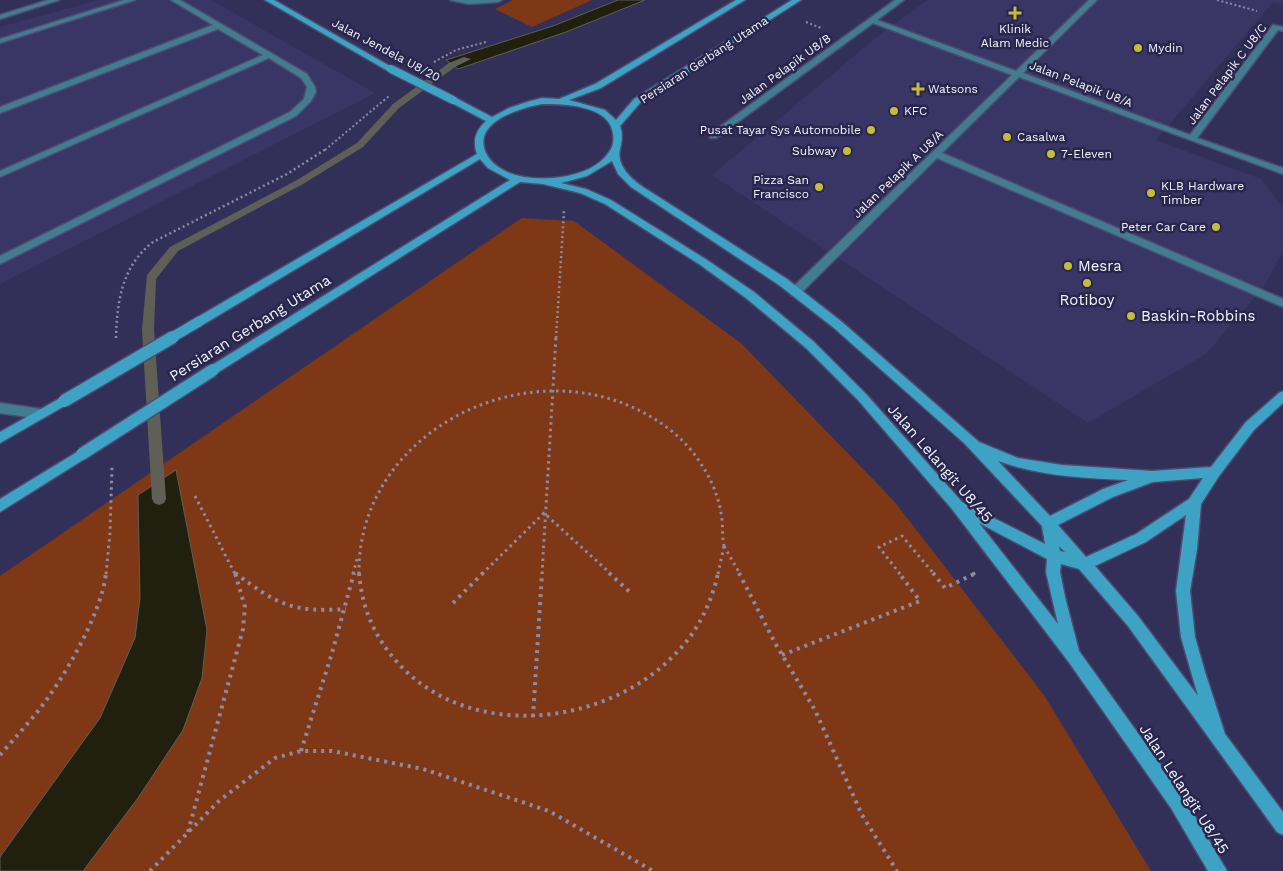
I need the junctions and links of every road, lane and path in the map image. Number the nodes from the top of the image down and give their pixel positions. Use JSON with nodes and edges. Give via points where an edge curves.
{"nodes":[{"id":1,"x":55,"y":0,"type":"edge"},
{"id":2,"x":132,"y":0,"type":"edge"},
{"id":3,"x":174,"y":0,"type":"edge"},
{"id":4,"x":269,"y":0,"type":"edge"},
{"id":5,"x":454,"y":0,"type":"edge"},
{"id":6,"x":498,"y":0,"type":"edge"},
{"id":7,"x":741,"y":0,"type":"edge"},
{"id":8,"x":797,"y":0,"type":"edge"},
{"id":9,"x":900,"y":0,"type":"edge"},
{"id":10,"x":1093,"y":0,"type":"edge"},
{"id":11,"x":1217,"y":0,"type":"edge"},
{"id":12,"x":778,"y":12,"type":"junction"},
{"id":13,"x":0,"y":17,"type":"edge"},
{"id":14,"x":1282,"y":18,"type":"joint"},
{"id":15,"x":871,"y":20,"type":"junction"},
{"id":16,"x":218,"y":26,"type":"junction"},
{"id":17,"x":1279,"y":28,"type":"edge"},
{"id":18,"x":854,"y":33,"type":"junction"},
{"id":19,"x":0,"y":41,"type":"edge"},
{"id":20,"x":270,"y":55,"type":"junction"},
{"id":21,"x":1019,"y":74,"type":"junction"},
{"id":22,"x":561,"y":101,"type":"junction"},
{"id":23,"x":0,"y":110,"type":"edge"},
{"id":24,"x":492,"y":120,"type":"junction"},
{"id":25,"x":616,"y":126,"type":"junction"},
{"id":26,"x":713,"y":136,"type":"dead end"},
{"id":27,"x":1192,"y":139,"type":"junction"},
{"id":28,"x":615,"y":151,"type":"junction"},
{"id":29,"x":936,"y":154,"type":"junction"},
{"id":30,"x":482,"y":155,"type":"junction"},
{"id":31,"x":1283,"y":170,"type":"edge"},
{"id":32,"x":0,"y":174,"type":"edge"},
{"id":33,"x":518,"y":179,"type":"junction"},
{"id":34,"x":541,"y":181,"type":"junction"},
{"id":35,"x":565,"y":185,"type":"junction"},
{"id":36,"x":0,"y":260,"type":"edge"},
{"id":37,"x":795,"y":292,"type":"junction"},
{"id":38,"x":1283,"y":303,"type":"edge"},
{"id":39,"x":551,"y":390,"type":"junction"},
{"id":40,"x":1283,"y":396,"type":"edge"},
{"id":41,"x":0,"y":408,"type":"edge"},
{"id":42,"x":41,"y":414,"type":"junction"},
{"id":43,"x":0,"y":438,"type":"edge"},
{"id":44,"x":968,"y":439,"type":"junction"},
{"id":45,"x":1214,"y":472,"type":"junction"},
{"id":46,"x":1153,"y":476,"type":"junction"},
{"id":47,"x":196,"y":496,"type":"dead end"},
{"id":48,"x":1194,"y":503,"type":"junction"},
{"id":49,"x":957,"y":505,"type":"junction"},
{"id":50,"x":0,"y":506,"type":"edge"},
{"id":51,"x":544,"y":513,"type":"junction"},
{"id":52,"x":1048,"y":523,"type":"junction"},
{"id":53,"x":363,"y":532,"type":"junction"},
{"id":54,"x":724,"y":546,"type":"junction"},
{"id":55,"x":1054,"y":556,"type":"junction"},
{"id":56,"x":1085,"y":564,"type":"junction"},
{"id":57,"x":234,"y":572,"type":"junction"},
{"id":58,"x":963,"y":580,"type":"dead end"},
{"id":59,"x":632,"y":594,"type":"dead end"},
{"id":60,"x":453,"y":603,"type":"dead end"},
{"id":61,"x":346,"y":609,"type":"junction"},
{"id":62,"x":782,"y":655,"type":"junction"},
{"id":63,"x":1073,"y":656,"type":"junction"},
{"id":64,"x":532,"y":717,"type":"junction"},
{"id":65,"x":1223,"y":744,"type":"junction"},
{"id":66,"x":301,"y":750,"type":"junction"},
{"id":67,"x":1283,"y":826,"type":"edge"},
{"id":68,"x":188,"y":833,"type":"junction"},
{"id":69,"x":150,"y":871,"type":"edge"},
{"id":70,"x":652,"y":871,"type":"edge"},
{"id":71,"x":897,"y":871,"type":"edge"},
{"id":72,"x":1218,"y":871,"type":"edge"}],
"edges":[{"from":1,"to":13,"type":"street"},
{"from":2,"to":19,"type":"street"},
{"from":3,"to":16,"type":"street"},
{"from":4,"to":24,"type":"street","name":"Jalan Jendela U8/20","bridge":true,"via":[[391,69]]},
{"from":5,"to":6,"type":"street"},
{"from":7,"to":22,"type":"street","via":[[598,86]]},
{"from":8,"to":12,"type":"street","name":"Persiaran Gerbang Utama"},
{"from":9,"to":15,"type":"street","name":"Jalan Pelapik U8/B"},
{"from":10,"to":21,"type":"street","name":"Jalan Pelapik A U8/A"},
{"from":11,"to":14,"type":"path"},
{"from":12,"to":18,"type":"path","via":[[831,31]]},
{"from":12,"to":25,"type":"street","name":"Persiaran Gerbang Utama","via":[[637,101]]},
{"from":14,"to":17,"type":"street","name":"Jalan Pelapik C U8/C"},
{"from":15,"to":18,"type":"street","name":"Jalan Pelapik U8/B"},
{"from":15,"to":21,"type":"street","name":"Jalan Pelapik U8/A"},
{"from":16,"to":20,"type":"street"},
{"from":16,"to":23,"type":"street"},
{"from":17,"to":27,"type":"street","name":"Jalan Pelapik C U8/C"},
{"from":18,"to":26,"type":"street","name":"Jalan Pelapik U8/B"},
{"from":20,"to":32,"type":"street"},
{"from":20,"to":36,"type":"street","via":[[310,82],[310,97],[293,114]]},
{"from":21,"to":27,"type":"street","name":"Jalan Pelapik U8/A"},
{"from":21,"to":29,"type":"street","name":"Jalan Pelapik A U8/A"},
{"from":22,"to":24,"type":"street","via":[[523,105]]},
{"from":22,"to":25,"type":"street","via":[[594,109]]},
{"from":24,"to":30,"type":"street","via":[[479,143]]},
{"from":25,"to":28,"type":"street","via":[[619,138]]},
{"from":27,"to":31,"type":"street","name":"Jalan Pelapik U8/A"},
{"from":28,"to":34,"type":"street","via":[[604,163],[587,173],[565,180]]},
{"from":28,"to":37,"type":"street","name":"Jalan Lelangit U8/45","via":[[616,165],[625,179]]},
{"from":29,"to":37,"type":"street","name":"Jalan Pelapik A U8/A"},
{"from":29,"to":38,"type":"street"},
{"from":30,"to":33,"type":"street","via":[[489,165]]},
{"from":30,"to":42,"type":"street","name":"Persiaran Gerbang Utama","bridge":true},
{"from":33,"to":34,"type":"street"},
{"from":33,"to":50,"type":"street","name":"Persiaran Gerbang Utama","bridge":true},
{"from":34,"to":35,"type":"street","name":"Jalan Lelangit U8/45"},
{"from":35,"to":39,"type":"path"},
{"from":35,"to":49,"type":"street","name":"Jalan Lelangit U8/45","via":[[608,202],[750,295],[810,345],[862,397]]},
{"from":37,"to":44,"type":"street","name":"Jalan Lelangit U8/45","via":[[838,325]]},
{"from":39,"to":51,"type":"path"},
{"from":39,"to":53,"type":"path","via":[[490,401],[434,429],[389,474],[373,502]]},
{"from":39,"to":54,"type":"path","via":[[609,398],[636,408],[661,422],[683,441],[700,462],[713,488],[721,516]]},
{"from":40,"to":45,"type":"street","via":[[1250,426]]},
{"from":41,"to":42,"type":"street"},
{"from":42,"to":43,"type":"street","name":"Persiaran Gerbang Utama"},
{"from":44,"to":46,"type":"street","via":[[986,451],[1053,470]]},
{"from":44,"to":52,"type":"street","name":"Jalan Lelangit U8/45"},
{"from":45,"to":46,"type":"street"},
{"from":45,"to":48,"type":"street"},
{"from":46,"to":52,"type":"street","via":[[1108,493]]},
{"from":47,"to":57,"type":"path"},
{"from":48,"to":56,"type":"street","via":[[1141,538]]},
{"from":48,"to":65,"type":"street","via":[[1183,592],[1188,637]]},
{"from":49,"to":55,"type":"street"},
{"from":49,"to":63,"type":"street","name":"Jalan Lelangit U8/45"},
{"from":51,"to":59,"type":"path"},
{"from":51,"to":60,"type":"path"},
{"from":51,"to":64,"type":"path"},
{"from":52,"to":55,"type":"street"},
{"from":52,"to":56,"type":"street","name":"Jalan Lelangit U8/45"},
{"from":53,"to":61,"type":"path"},
{"from":53,"to":64,"type":"path","via":[[358,564],[362,598],[373,630],[392,659],[420,684],[453,703],[492,714]]},
{"from":54,"to":62,"type":"path"},
{"from":54,"to":64,"type":"path","via":[[719,577],[709,606],[669,661],[640,683],[607,701],[571,712]]},
{"from":55,"to":56,"type":"street"},
{"from":55,"to":63,"type":"street","via":[[1053,572]]},
{"from":56,"to":65,"type":"street","name":"Jalan Lelangit U8/45","via":[[1132,621]]},
{"from":57,"to":61,"type":"path","via":[[273,601],[296,611]]},
{"from":57,"to":68,"type":"path","via":[[245,607],[243,629]]},
{"from":58,"to":62,"type":"path","via":[[945,588],[902,536],[879,548],[920,601]]},
{"from":61,"to":66,"type":"path"},
{"from":62,"to":71,"type":"path","via":[[808,697],[864,819]]},
{"from":63,"to":72,"type":"street","name":"Jalan Lelangit U8/45","via":[[1177,802]]},
{"from":65,"to":67,"type":"street","name":"Jalan Lelangit U8/45"},
{"from":66,"to":68,"type":"path","via":[[275,758],[220,800]]},
{"from":66,"to":70,"type":"path","via":[[332,751],[423,769],[549,810]]},
{"from":68,"to":69,"type":"path"}]}
